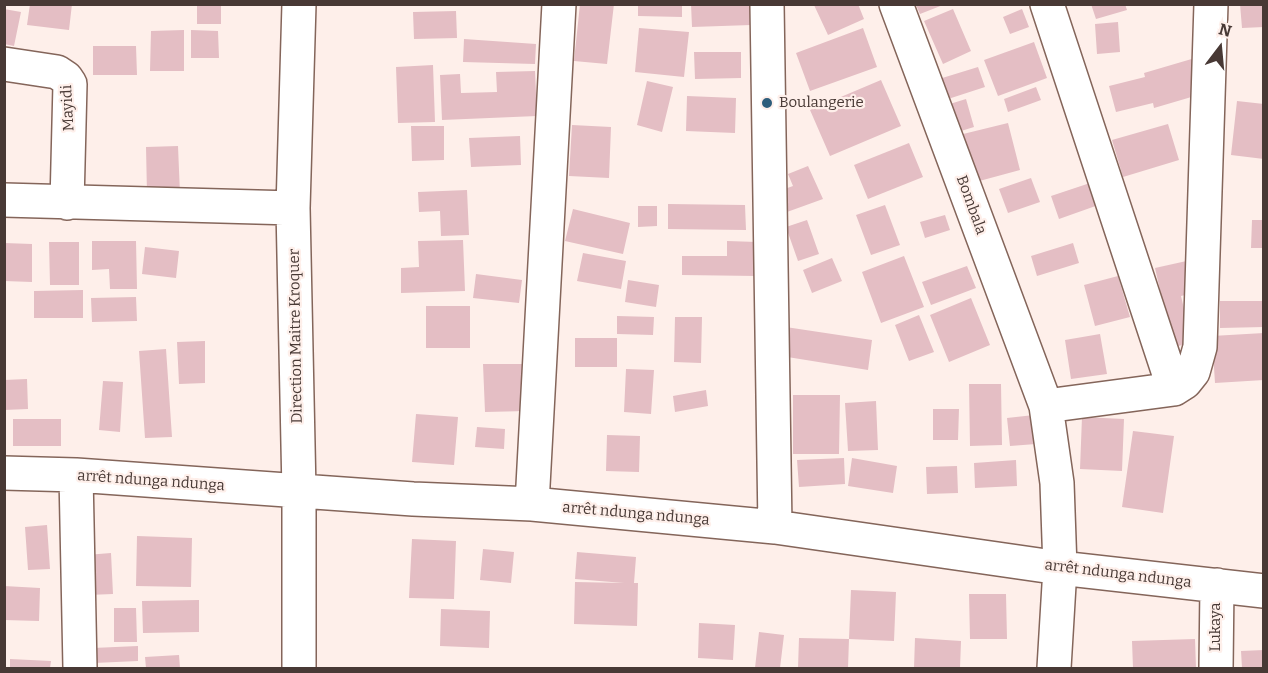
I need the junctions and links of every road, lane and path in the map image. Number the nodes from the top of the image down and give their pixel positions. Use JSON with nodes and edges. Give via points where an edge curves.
{"nodes":[{"id":1,"x":299,"y":4,"type":"edge"},
{"id":2,"x":559,"y":4,"type":"edge"},
{"id":3,"x":767,"y":4,"type":"edge"},
{"id":4,"x":896,"y":4,"type":"edge"},
{"id":5,"x":1047,"y":4,"type":"edge"},
{"id":6,"x":1211,"y":4,"type":"edge"},
{"id":7,"x":4,"y":64,"type":"edge"},
{"id":8,"x":4,"y":200,"type":"edge"},
{"id":9,"x":68,"y":203,"type":"junction"},
{"id":10,"x":294,"y":208,"type":"junction"},
{"id":11,"x":1174,"y":389,"type":"junction"},
{"id":12,"x":1046,"y":406,"type":"junction"},
{"id":13,"x":4,"y":473,"type":"edge"},
{"id":14,"x":76,"y":475,"type":"junction"},
{"id":15,"x":299,"y":492,"type":"junction"},
{"id":16,"x":532,"y":504,"type":"junction"},
{"id":17,"x":775,"y":527,"type":"junction"},
{"id":18,"x":1060,"y":567,"type":"junction"},
{"id":19,"x":1217,"y":585,"type":"junction"},
{"id":20,"x":1263,"y":591,"type":"edge"},
{"id":21,"x":80,"y":669,"type":"edge"},
{"id":22,"x":299,"y":669,"type":"edge"},
{"id":23,"x":1054,"y":669,"type":"edge"},
{"id":24,"x":1216,"y":669,"type":"edge"}],
"edges":[{"from":1,"to":10,"type":"street","name":"Direction Maitre Kroquer"},
{"from":2,"to":16,"type":"street"},
{"from":3,"to":17,"type":"street"},
{"from":4,"to":12,"type":"street","name":"Bombala"},
{"from":5,"to":11,"type":"street"},
{"from":6,"to":11,"type":"street","via":[[1200,347],[1193,372]]},
{"from":7,"to":9,"type":"street","name":"Mayidi","via":[[57,72],[70,84]]},
{"from":8,"to":9,"type":"street"},
{"from":9,"to":10,"type":"street"},
{"from":10,"to":15,"type":"street","name":"Direction Maitre Kroquer"},
{"from":11,"to":12,"type":"street"},
{"from":12,"to":18,"type":"street","name":"Bombala","via":[[1057,483]]},
{"from":13,"to":14,"type":"street","name":"arrêt ndunga ndunga"},
{"from":14,"to":15,"type":"street","name":"arrêt ndunga ndunga"},
{"from":14,"to":21,"type":"street"},
{"from":15,"to":16,"type":"street","name":"arrêt ndunga ndunga"},
{"from":15,"to":22,"type":"street","name":"Direction Maitre Kroquer"},
{"from":16,"to":17,"type":"street","name":"arrêt ndunga ndunga"},
{"from":17,"to":18,"type":"street","name":"arrêt ndunga ndunga"},
{"from":18,"to":19,"type":"street","name":"arrêt ndunga ndunga"},
{"from":18,"to":23,"type":"street","name":"Bombala"},
{"from":19,"to":20,"type":"street","name":"arrêt ndunga ndunga"},
{"from":19,"to":24,"type":"street","name":"Lukaya"}]}
